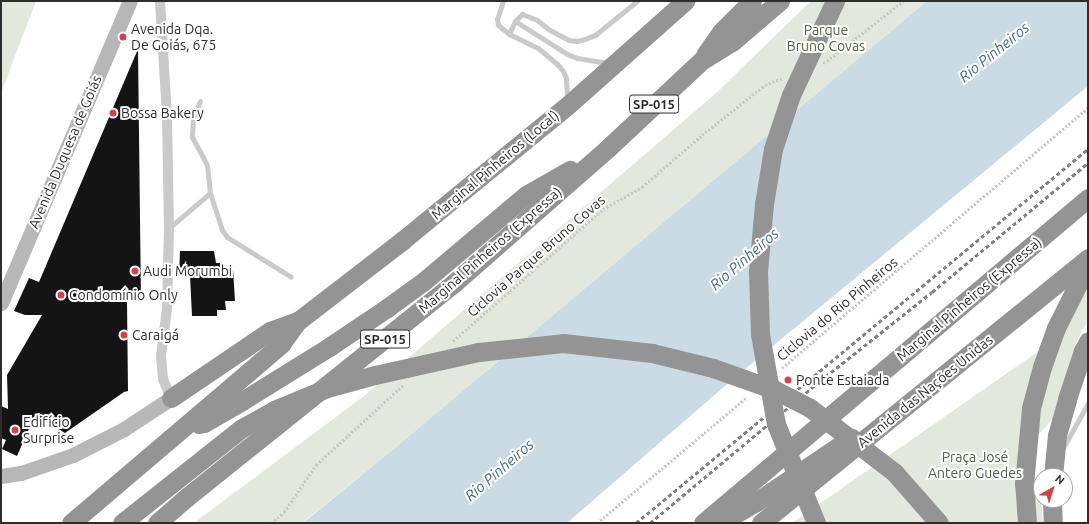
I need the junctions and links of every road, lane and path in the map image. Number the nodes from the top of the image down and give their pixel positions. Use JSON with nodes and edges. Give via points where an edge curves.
{"nodes":[{"id":1,"x":130,"y":1,"type":"edge"},
{"id":2,"x":160,"y":1,"type":"edge"},
{"id":3,"x":503,"y":1,"type":"edge"},
{"id":4,"x":637,"y":1,"type":"edge"},
{"id":5,"x":685,"y":1,"type":"edge"},
{"id":6,"x":752,"y":1,"type":"edge"},
{"id":7,"x":780,"y":1,"type":"edge"},
{"id":8,"x":835,"y":1,"type":"edge"},
{"id":9,"x":903,"y":1,"type":"edge"},
{"id":10,"x":515,"y":21,"type":"junction"},
{"id":11,"x":509,"y":34,"type":"junction"},
{"id":12,"x":700,"y":61,"type":"junction"},
{"id":13,"x":614,"y":64,"type":"junction"},
{"id":14,"x":820,"y":64,"type":"dead end"},
{"id":15,"x":786,"y":77,"type":"dead end"},
{"id":16,"x":200,"y":101,"type":"dead end"},
{"id":17,"x":568,"y":105,"type":"junction"},
{"id":18,"x":1088,"y":108,"type":"edge"},
{"id":19,"x":608,"y":148,"type":"junction"},
{"id":20,"x":210,"y":193,"type":"junction"},
{"id":21,"x":1088,"y":198,"type":"edge"},
{"id":22,"x":169,"y":228,"type":"junction"},
{"id":23,"x":1088,"y":258,"type":"edge"},
{"id":24,"x":1088,"y":264,"type":"edge"},
{"id":25,"x":291,"y":277,"type":"dead end"},
{"id":26,"x":1,"y":303,"type":"edge"},
{"id":27,"x":298,"y":321,"type":"junction"},
{"id":28,"x":1088,"y":341,"type":"edge"},
{"id":29,"x":450,"y":344,"type":"dead end"},
{"id":30,"x":776,"y":372,"type":"dead end"},
{"id":31,"x":404,"y":384,"type":"dead end"},
{"id":32,"x":752,"y":393,"type":"dead end"},
{"id":33,"x":922,"y":394,"type":"junction"},
{"id":34,"x":171,"y":398,"type":"junction"},
{"id":35,"x":1088,"y":403,"type":"edge"},
{"id":36,"x":185,"y":426,"type":"junction"},
{"id":37,"x":1053,"y":468,"type":"edge"},
{"id":38,"x":1055,"y":468,"type":"edge"},
{"id":39,"x":1,"y":476,"type":"edge"},
{"id":40,"x":1052,"y":508,"type":"edge"},
{"id":41,"x":71,"y":523,"type":"edge"},
{"id":42,"x":122,"y":523,"type":"edge"},
{"id":43,"x":157,"y":523,"type":"edge"},
{"id":44,"x":271,"y":523,"type":"edge"},
{"id":45,"x":597,"y":523,"type":"edge"},
{"id":46,"x":703,"y":523,"type":"edge"},
{"id":47,"x":720,"y":523,"type":"edge"},
{"id":48,"x":761,"y":523,"type":"edge"},
{"id":49,"x":816,"y":523,"type":"edge"},
{"id":50,"x":939,"y":523,"type":"edge"},
{"id":51,"x":1027,"y":523,"type":"edge"},
{"id":52,"x":1052,"y":523,"type":"edge"}],
"edges":[{"from":1,"to":26,"type":"street","name":"Avenida Duquesa de Goiás"},
{"from":2,"to":22,"type":"street","via":[[167,116]]},
{"from":3,"to":11,"type":"lane","via":[[497,19],[498,25]]},
{"from":4,"to":10,"type":"lane","via":[[595,35],[577,41],[559,35],[537,20],[522,14]]},
{"from":5,"to":13,"type":"highway","name":"Marginal Pinheiros (Local)"},
{"from":6,"to":12,"type":"highway","via":[[721,32]]},
{"from":7,"to":12,"type":"highway","name":"Marginal Pinheiros (Expressa)","number":"SP-015","via":[[732,42]]},
{"from":8,"to":49,"type":"highway","bridge":true,"via":[[791,95],[773,149],[764,204],[758,272],[760,334],[776,424]]},
{"from":9,"to":14,"type":"path"},
{"from":10,"to":11,"type":"lane"},
{"from":10,"to":13,"type":"lane","via":[[567,54]]},
{"from":11,"to":17,"type":"lane","via":[[538,48],[560,67],[566,78]]},
{"from":12,"to":19,"type":"highway","name":"Marginal Pinheiros (Expressa)","number":"SP-015"},
{"from":13,"to":17,"type":"highway","name":"Marginal Pinheiros (Local)"},
{"from":15,"to":29,"type":"path","name":"Ciclovia Parque Bruno Covas","via":[[766,85],[702,135],[642,187],[604,209]]},
{"from":16,"to":20,"type":"lane","via":[[193,120],[192,137],[207,166]]},
{"from":17,"to":27,"type":"highway","name":"Marginal Pinheiros (Local)","via":[[404,240]]},
{"from":18,"to":30,"type":"path","name":"Ciclovia do Rio Pinheiros"},
{"from":19,"to":36,"type":"highway","via":[[526,195],[424,281],[329,347],[204,423]]},
{"from":19,"to":43,"type":"highway","name":"Marginal Pinheiros (Expressa)","number":"SP-015","via":[[454,283]]},
{"from":20,"to":22,"type":"lane"},
{"from":20,"to":25,"type":"lane","via":[[222,230],[227,237]]},
{"from":21,"to":46,"type":"highway","name":"Marginal Pinheiros (Expressa)"},
{"from":22,"to":34,"type":"street","via":[[167,309],[160,356],[163,379]]},
{"from":23,"to":33,"type":"highway","name":"Avenida das Nações Unidas"},
{"from":24,"to":51,"type":"highway","via":[[1056,328],[1031,408],[1024,484]]},
{"from":27,"to":34,"type":"highway","via":[[270,331]]},
{"from":27,"to":36,"type":"highway","via":[[281,344]]},
{"from":28,"to":37,"type":"highway","via":[[1057,435]]},
{"from":31,"to":44,"type":"path","via":[[316,464],[284,512]]},
{"from":32,"to":45,"type":"path"},
{"from":33,"to":47,"type":"highway"},
{"from":33,"to":48,"type":"highway","name":"Avenida das Nações Unidas"},
{"from":34,"to":39,"type":"street","via":[[124,429],[73,455]]},
{"from":35,"to":38,"type":"lane"},
{"from":36,"to":41,"type":"highway"},
{"from":40,"to":52,"type":"highway"},
{"from":42,"to":50,"type":"highway","bridge":true,"via":[[242,428],[274,410],[327,388],[479,352],[563,343],[652,353],[713,368],[775,390],[810,408],[882,462]]}]}
